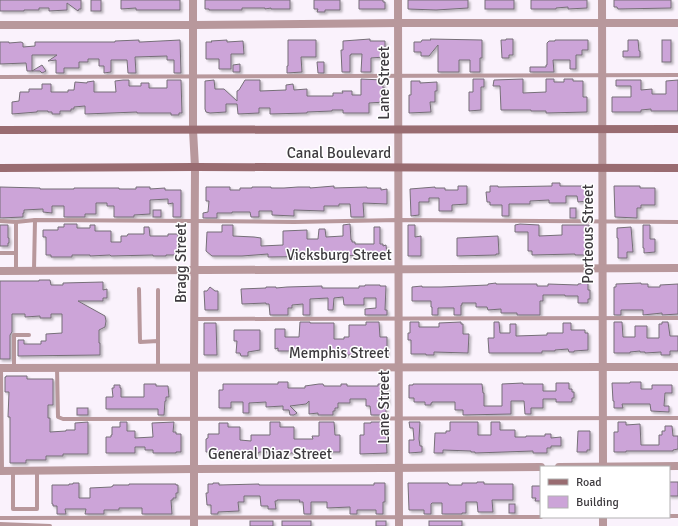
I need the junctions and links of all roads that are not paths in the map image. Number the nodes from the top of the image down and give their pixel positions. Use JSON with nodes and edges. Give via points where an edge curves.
{"nodes":[{"id":1,"x":193,"y":0,"type":"edge"},
{"id":2,"x":398,"y":0,"type":"edge"},
{"id":3,"x":602,"y":0,"type":"edge"},
{"id":4,"x":398,"y":23,"type":"junction"},
{"id":5,"x":602,"y":23,"type":"junction"},
{"id":6,"x":678,"y":23,"type":"edge"},
{"id":7,"x":0,"y":25,"type":"edge"},
{"id":8,"x":194,"y":26,"type":"junction"},
{"id":9,"x":602,"y":75,"type":"junction"},
{"id":10,"x":678,"y":75,"type":"edge"},
{"id":11,"x":193,"y":76,"type":"junction"},
{"id":12,"x":398,"y":76,"type":"junction"},
{"id":13,"x":0,"y":77,"type":"edge"},
{"id":14,"x":602,"y":129,"type":"junction"},
{"id":15,"x":678,"y":129,"type":"edge"},
{"id":16,"x":0,"y":130,"type":"edge"},
{"id":17,"x":193,"y":130,"type":"junction"},
{"id":18,"x":398,"y":130,"type":"junction"},
{"id":19,"x":195,"y":167,"type":"junction"},
{"id":20,"x":398,"y":167,"type":"junction"},
{"id":21,"x":602,"y":167,"type":"junction"},
{"id":22,"x":0,"y":168,"type":"edge"},
{"id":23,"x":678,"y":168,"type":"edge"},
{"id":24,"x":35,"y":220,"type":"junction"},
{"id":25,"x":398,"y":220,"type":"junction"},
{"id":26,"x":0,"y":221,"type":"edge"},
{"id":27,"x":195,"y":221,"type":"junction"},
{"id":28,"x":602,"y":221,"type":"junction"},
{"id":29,"x":16,"y":222,"type":"junction"},
{"id":30,"x":678,"y":222,"type":"edge"},
{"id":31,"x":0,"y":253,"type":"edge"},
{"id":32,"x":16,"y":253,"type":"junction"},
{"id":33,"x":678,"y":268,"type":"edge"},
{"id":34,"x":398,"y":269,"type":"junction"},
{"id":35,"x":602,"y":269,"type":"junction"},
{"id":36,"x":0,"y":270,"type":"edge"},
{"id":37,"x":16,"y":270,"type":"junction"},
{"id":38,"x":34,"y":270,"type":"junction"},
{"id":39,"x":195,"y":270,"type":"junction"},
{"id":40,"x":139,"y":289,"type":"dead end"},
{"id":41,"x":158,"y":290,"type":"dead end"},
{"id":42,"x":602,"y":318,"type":"junction"},
{"id":43,"x":678,"y":318,"type":"edge"},
{"id":44,"x":194,"y":319,"type":"junction"},
{"id":45,"x":398,"y":319,"type":"junction"},
{"id":46,"x":29,"y":335,"type":"dead end"},
{"id":47,"x":158,"y":342,"type":"junction"},
{"id":48,"x":398,"y":367,"type":"junction"},
{"id":49,"x":602,"y":367,"type":"junction"},
{"id":50,"x":678,"y":367,"type":"edge"},
{"id":51,"x":1,"y":368,"type":"edge"},
{"id":52,"x":14,"y":368,"type":"junction"},
{"id":53,"x":57,"y":368,"type":"junction"},
{"id":54,"x":158,"y":368,"type":"junction"},
{"id":55,"x":194,"y":368,"type":"junction"},
{"id":56,"x":194,"y":418,"type":"junction"},
{"id":57,"x":398,"y":418,"type":"junction"},
{"id":58,"x":602,"y":418,"type":"junction"},
{"id":59,"x":678,"y":418,"type":"edge"},
{"id":60,"x":603,"y":466,"type":"edge"},
{"id":61,"x":540,"y":467,"type":"edge"},
{"id":62,"x":398,"y":468,"type":"junction"},
{"id":63,"x":194,"y":469,"type":"junction"},
{"id":64,"x":37,"y":470,"type":"junction"},
{"id":65,"x":1,"y":471,"type":"edge"},
{"id":66,"x":13,"y":471,"type":"junction"},
{"id":67,"x":398,"y":517,"type":"junction"},
{"id":68,"x":540,"y":517,"type":"edge"},
{"id":69,"x":0,"y":518,"type":"edge"},
{"id":70,"x":194,"y":522,"type":"edge"},
{"id":71,"x":0,"y":524,"type":"edge"},
{"id":72,"x":20,"y":525,"type":"edge"},
{"id":73,"x":50,"y":526,"type":"edge"},
{"id":74,"x":399,"y":526,"type":"edge"}],
"edges":[{"from":1,"to":8,"type":"street","name":"Bragg Street"},
{"from":2,"to":4,"type":"street","name":"Lane Street"},
{"from":3,"to":5,"type":"street","name":"Porteous Street"},
{"from":4,"to":5,"type":"street"},
{"from":4,"to":8,"type":"street"},
{"from":4,"to":12,"type":"street","name":"Lane Street"},
{"from":5,"to":6,"type":"street"},
{"from":5,"to":9,"type":"street","name":"Porteous Street"},
{"from":7,"to":8,"type":"street"},
{"from":8,"to":11,"type":"street","name":"Bragg Street"},
{"from":9,"to":10,"type":"lane"},
{"from":9,"to":12,"type":"lane"},
{"from":9,"to":14,"type":"street","name":"Porteous Street"},
{"from":11,"to":12,"type":"lane"},
{"from":11,"to":13,"type":"lane"},
{"from":11,"to":17,"type":"street","name":"Bragg Street"},
{"from":12,"to":18,"type":"street","name":"Lane Street"},
{"from":14,"to":15,"type":"main road","name":"Canal Boulevard"},
{"from":14,"to":18,"type":"main road","name":"Canal Boulevard"},
{"from":14,"to":21,"type":"street","name":"Porteous Street"},
{"from":16,"to":17,"type":"main road","name":"Canal Boulevard"},
{"from":17,"to":18,"type":"main road","name":"Canal Boulevard"},
{"from":17,"to":19,"type":"street","name":"Bragg Street"},
{"from":18,"to":20,"type":"street","name":"Lane Street"},
{"from":19,"to":20,"type":"main road","name":"Canal Boulevard"},
{"from":19,"to":22,"type":"main road","name":"Canal Boulevard"},
{"from":19,"to":27,"type":"street","name":"Bragg Street"},
{"from":20,"to":21,"type":"main road","name":"Canal Boulevard"},
{"from":20,"to":25,"type":"street","name":"Lane Street"},
{"from":21,"to":23,"type":"main road","name":"Canal Boulevard"},
{"from":21,"to":28,"type":"street","name":"Porteous Street"},
{"from":24,"to":27,"type":"lane"},
{"from":24,"to":29,"type":"lane"},
{"from":24,"to":38,"type":"lane"},
{"from":25,"to":27,"type":"lane"},
{"from":25,"to":28,"type":"lane"},
{"from":25,"to":34,"type":"street","name":"Lane Street"},
{"from":26,"to":29,"type":"lane"},
{"from":27,"to":39,"type":"street","name":"Bragg Street"},
{"from":28,"to":30,"type":"lane"},
{"from":28,"to":35,"type":"street","name":"Porteous Street"},
{"from":29,"to":32,"type":"lane"},
{"from":31,"to":32,"type":"lane"},
{"from":32,"to":37,"type":"lane"},
{"from":33,"to":35,"type":"street","name":"Vicksburg Street"},
{"from":34,"to":35,"type":"street","name":"Vicksburg Street"},
{"from":34,"to":39,"type":"street","name":"Vicksburg Street"},
{"from":34,"to":45,"type":"street","name":"Lane Street"},
{"from":35,"to":42,"type":"street","name":"Porteous Street"},
{"from":36,"to":37,"type":"street","name":"Vicksburg Street"},
{"from":37,"to":38,"type":"street","name":"Vicksburg Street"},
{"from":38,"to":39,"type":"street","name":"Vicksburg Street"},
{"from":39,"to":44,"type":"street","name":"Bragg Street"},
{"from":40,"to":47,"type":"lane","via":[[140,342]]},
{"from":41,"to":47,"type":"lane"},
{"from":42,"to":43,"type":"lane"},
{"from":42,"to":45,"type":"lane"},
{"from":42,"to":49,"type":"street","name":"Porteous Street"},
{"from":44,"to":45,"type":"lane"},
{"from":44,"to":55,"type":"street","name":"Bragg Street"},
{"from":45,"to":48,"type":"street","name":"Lane Street"},
{"from":46,"to":52,"type":"lane","via":[[14,335]]},
{"from":47,"to":54,"type":"lane"},
{"from":48,"to":49,"type":"street","name":"Memphis Street"},
{"from":48,"to":55,"type":"street","name":"Memphis Street"},
{"from":48,"to":57,"type":"street","name":"Lane Street"},
{"from":49,"to":50,"type":"street","name":"Memphis Street"},
{"from":49,"to":58,"type":"street","name":"Porteous Street"},
{"from":51,"to":52,"type":"street","name":"Memphis Street"},
{"from":51,"to":65,"type":"lane"},
{"from":52,"to":53,"type":"street","name":"Memphis Street"},
{"from":53,"to":54,"type":"street","name":"Memphis Street"},
{"from":53,"to":56,"type":"lane","via":[[58,417]]},
{"from":54,"to":55,"type":"street","name":"Memphis Street"},
{"from":55,"to":56,"type":"street","name":"Bragg Street"},
{"from":56,"to":57,"type":"lane"},
{"from":56,"to":63,"type":"street","name":"Bragg Street"},
{"from":57,"to":58,"type":"lane"},
{"from":57,"to":62,"type":"street","name":"Lane Street"},
{"from":58,"to":59,"type":"lane"},
{"from":58,"to":60,"type":"street","name":"Porteous Street"},
{"from":61,"to":62,"type":"street","name":"General Diaz Street"},
{"from":62,"to":63,"type":"street","name":"General Diaz Street"},
{"from":62,"to":67,"type":"street","name":"Lane Street"},
{"from":63,"to":64,"type":"street","name":"General Diaz Street"},
{"from":63,"to":70,"type":"street","name":"Bragg Street"},
{"from":64,"to":66,"type":"street","name":"General Diaz Street"},
{"from":64,"to":66,"type":"lane","via":[[37,509],[13,509]]},
{"from":65,"to":66,"type":"street","name":"General Diaz Street"},
{"from":67,"to":68,"type":"lane"},
{"from":67,"to":70,"type":"lane"},
{"from":67,"to":74,"type":"street","name":"Lane Street"},
{"from":69,"to":70,"type":"lane"},
{"from":71,"to":72,"type":"lane"},
{"from":72,"to":73,"type":"lane"}]}
